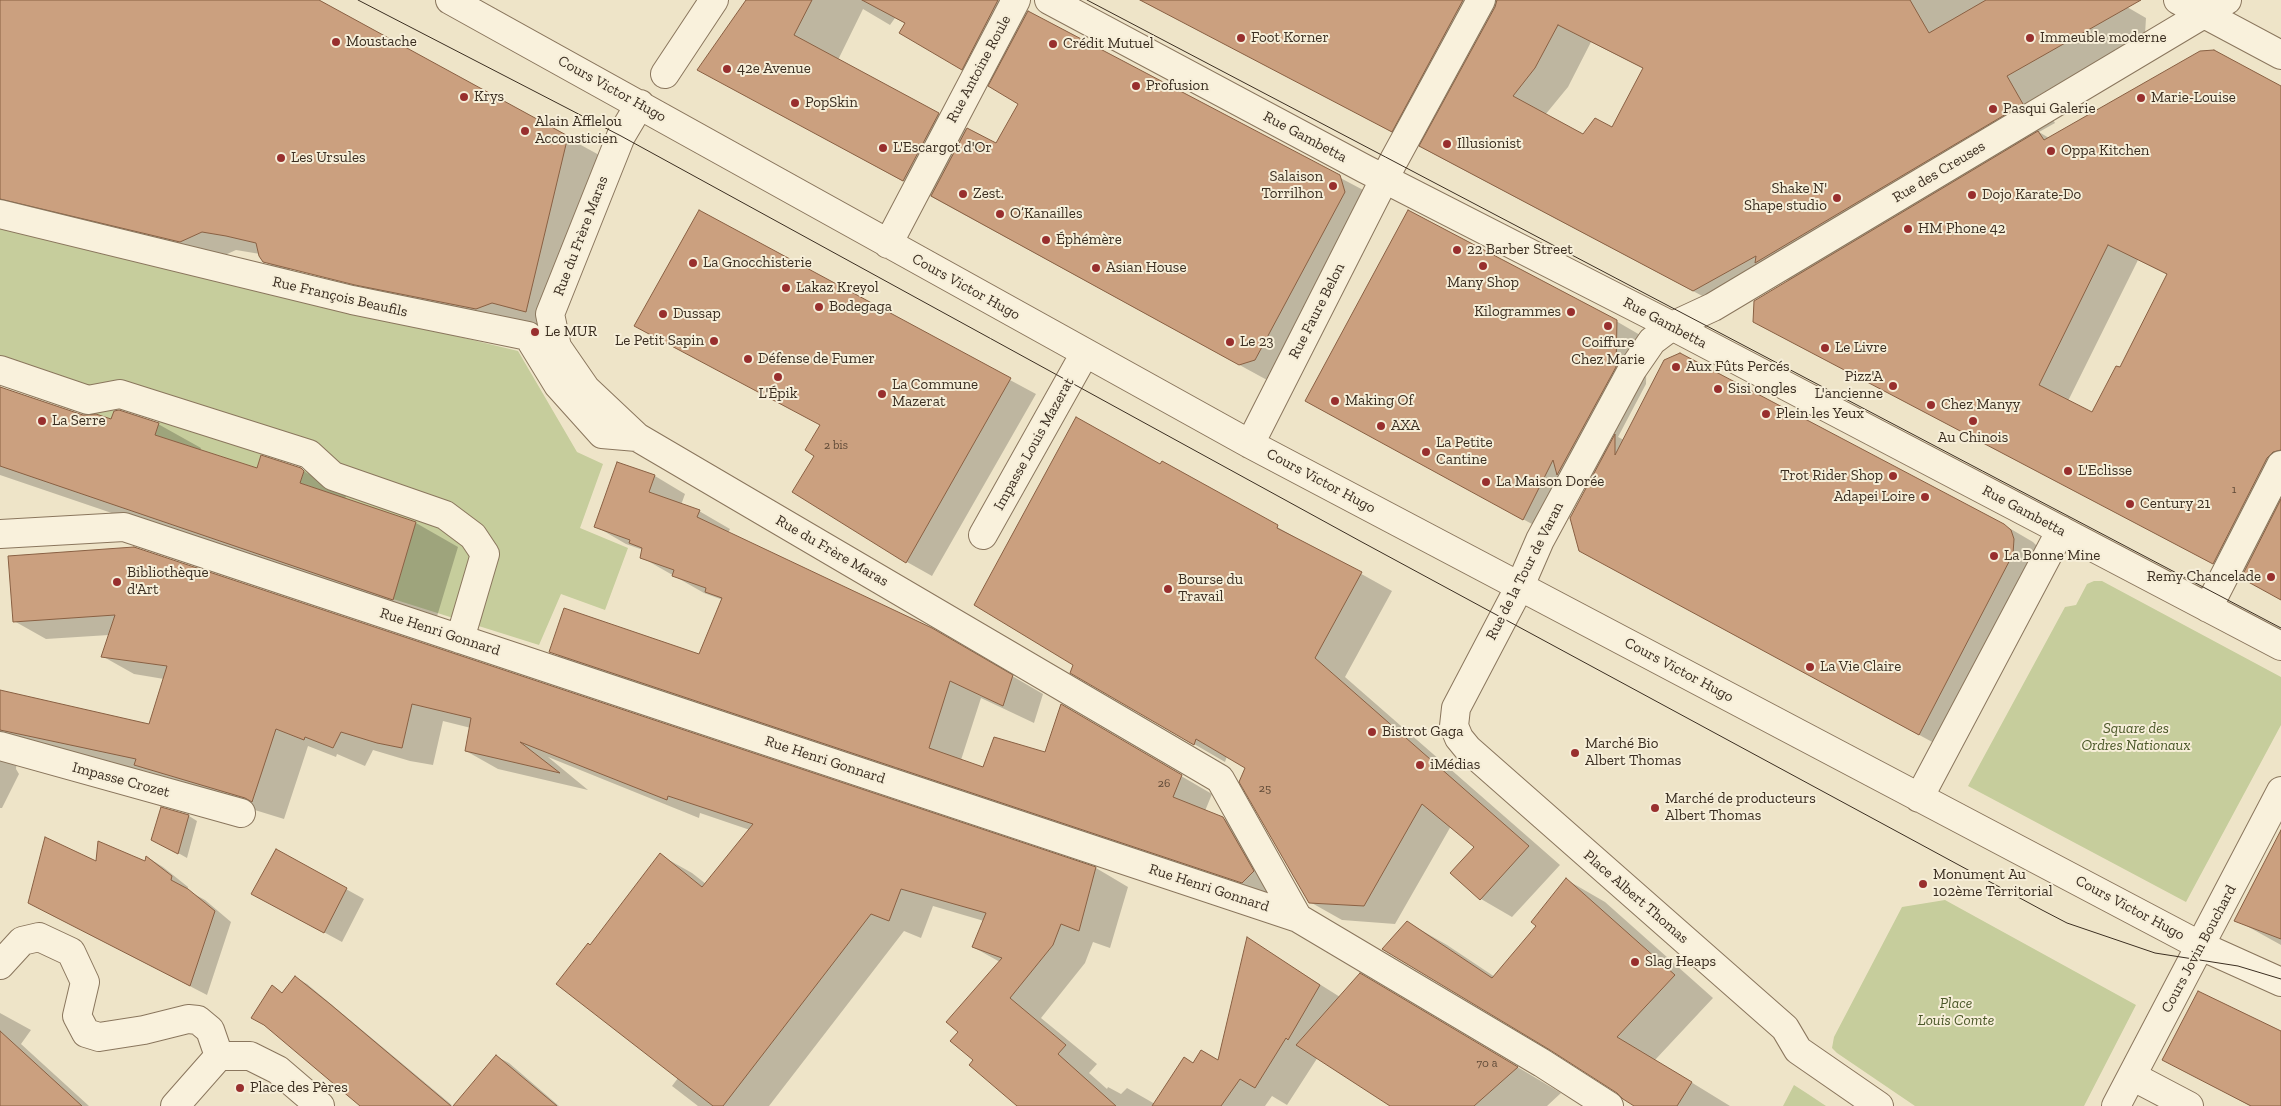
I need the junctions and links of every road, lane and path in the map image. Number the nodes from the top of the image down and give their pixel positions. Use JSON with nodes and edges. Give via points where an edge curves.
{"nodes":[{"id":1,"x":450,"y":0,"type":"edge"},
{"id":2,"x":714,"y":0,"type":"edge"},
{"id":3,"x":1016,"y":0,"type":"edge"},
{"id":4,"x":1049,"y":0,"type":"edge"},
{"id":5,"x":1481,"y":0,"type":"edge"},
{"id":6,"x":2178,"y":0,"type":"edge"},
{"id":7,"x":2227,"y":0,"type":"edge"},
{"id":8,"x":2204,"y":13,"type":"junction"},
{"id":9,"x":2281,"y":55,"type":"edge"},
{"id":10,"x":665,"y":74,"type":"dead end"},
{"id":11,"x":640,"y":104,"type":"junction"},
{"id":12,"x":1385,"y":179,"type":"junction"},
{"id":13,"x":0,"y":214,"type":"edge"},
{"id":14,"x":888,"y":244,"type":"junction"},
{"id":15,"x":1672,"y":326,"type":"junction"},
{"id":16,"x":1085,"y":353,"type":"junction"},
{"id":17,"x":0,"y":370,"type":"edge"},
{"id":18,"x":637,"y":437,"type":"junction"},
{"id":19,"x":1250,"y":444,"type":"junction"},
{"id":20,"x":2281,"y":465,"type":"edge"},
{"id":21,"x":2061,"y":530,"type":"junction"},
{"id":22,"x":0,"y":534,"type":"edge"},
{"id":23,"x":982,"y":534,"type":"dead end"},
{"id":24,"x":1520,"y":586,"type":"junction"},
{"id":25,"x":2208,"y":608,"type":"junction"},
{"id":26,"x":460,"y":639,"type":"junction"},
{"id":27,"x":2281,"y":646,"type":"edge"},
{"id":28,"x":0,"y":746,"type":"edge"},
{"id":29,"x":1468,"y":749,"type":"joint"},
{"id":30,"x":2281,"y":791,"type":"edge"},
{"id":31,"x":1918,"y":798,"type":"junction"},
{"id":32,"x":241,"y":813,"type":"dead end"},
{"id":33,"x":1298,"y":918,"type":"junction"},
{"id":34,"x":2201,"y":946,"type":"junction"},
{"id":35,"x":0,"y":966,"type":"edge"},
{"id":36,"x":2281,"y":982,"type":"edge"},
{"id":37,"x":219,"y":1056,"type":"junction"},
{"id":38,"x":2132,"y":1076,"type":"junction"},
{"id":39,"x":175,"y":1106,"type":"edge"},
{"id":40,"x":320,"y":1106,"type":"edge"},
{"id":41,"x":1609,"y":1106,"type":"edge"},
{"id":42,"x":1879,"y":1106,"type":"edge"},
{"id":43,"x":2116,"y":1106,"type":"edge"},
{"id":44,"x":2189,"y":1106,"type":"edge"}],
"edges":[{"from":1,"to":11,"type":"street","name":"Cours Victor Hugo"},
{"from":2,"to":10,"type":"street"},
{"from":3,"to":14,"type":"street","name":"Rue Antoine Roule"},
{"from":4,"to":12,"type":"street","name":"Rue Gambetta"},
{"from":5,"to":12,"type":"street","name":"Rue Faure Belon"},
{"from":6,"to":8,"type":"street"},
{"from":7,"to":8,"type":"street","name":"Rue des Creuses"},
{"from":8,"to":9,"type":"street"},
{"from":8,"to":15,"type":"street","name":"Rue des Creuses","via":[[1714,307]]},
{"from":11,"to":14,"type":"street","name":"Cours Victor Hugo"},
{"from":11,"to":18,"type":"street","name":"Rue du Frère Maras","via":[[612,156],[550,314],[556,347],[586,389]]},
{"from":12,"to":15,"type":"street","name":"Rue Gambetta"},
{"from":12,"to":19,"type":"street","name":"Rue Faure Belon"},
{"from":13,"to":18,"type":"street","name":"Rue François Beaufils","via":[[352,300],[528,336],[558,386],[602,434]]},
{"from":14,"to":16,"type":"street","name":"Cours Victor Hugo"},
{"from":15,"to":21,"type":"street","name":"Rue Gambetta"},
{"from":15,"to":24,"type":"street","name":"Rue de la Tour de Varan","via":[[1652,342],[1632,370],[1540,540]]},
{"from":16,"to":19,"type":"street","name":"Cours Victor Hugo"},
{"from":16,"to":23,"type":"street","name":"Impasse Louis Mazerat"},
{"from":17,"to":26,"type":"street","via":[[88,400],[120,394],[309,454],[334,476],[445,515],[473,536],[486,554]]},
{"from":18,"to":33,"type":"street","name":"Rue du Frère Maras","via":[[1220,779]]},
{"from":19,"to":24,"type":"street","name":"Cours Victor Hugo"},
{"from":20,"to":25,"type":"street"},
{"from":21,"to":25,"type":"street","name":"Rue Gambetta"},
{"from":21,"to":31,"type":"street"},
{"from":22,"to":26,"type":"street","name":"Rue Henri Gonnard","via":[[124,527]]},
{"from":24,"to":29,"type":"street","name":"Rue de la Tour de Varan","via":[[1456,708],[1454,726]]},
{"from":24,"to":31,"type":"street","name":"Cours Victor Hugo"},
{"from":25,"to":27,"type":"street","name":"Rue Gambetta"},
{"from":26,"to":33,"type":"street","name":"Rue Henri Gonnard"},
{"from":28,"to":32,"type":"street","name":"Impasse Crozet"},
{"from":29,"to":42,"type":"street","name":"Place Albert Thomas","via":[[1785,1028],[1798,1050]]},
{"from":30,"to":34,"type":"street","name":"Cours Jovin Bouchard"},
{"from":31,"to":34,"type":"street","name":"Cours Victor Hugo"},
{"from":33,"to":41,"type":"street","name":"Rue Henri Gonnard"},
{"from":34,"to":36,"type":"street","name":"Cours Victor Hugo"},
{"from":34,"to":38,"type":"street","name":"Cours Jovin Bouchard"},
{"from":35,"to":37,"type":"street","via":[[22,941],[39,937],[71,952],[85,982],[77,1016],[86,1033],[99,1038],[188,1019],[198,1020],[210,1030]]},
{"from":37,"to":39,"type":"street"},
{"from":37,"to":40,"type":"street","via":[[250,1056],[278,1070]]},
{"from":38,"to":43,"type":"street","name":"Cours Jovin Bouchard"},
{"from":38,"to":44,"type":"street"}]}
